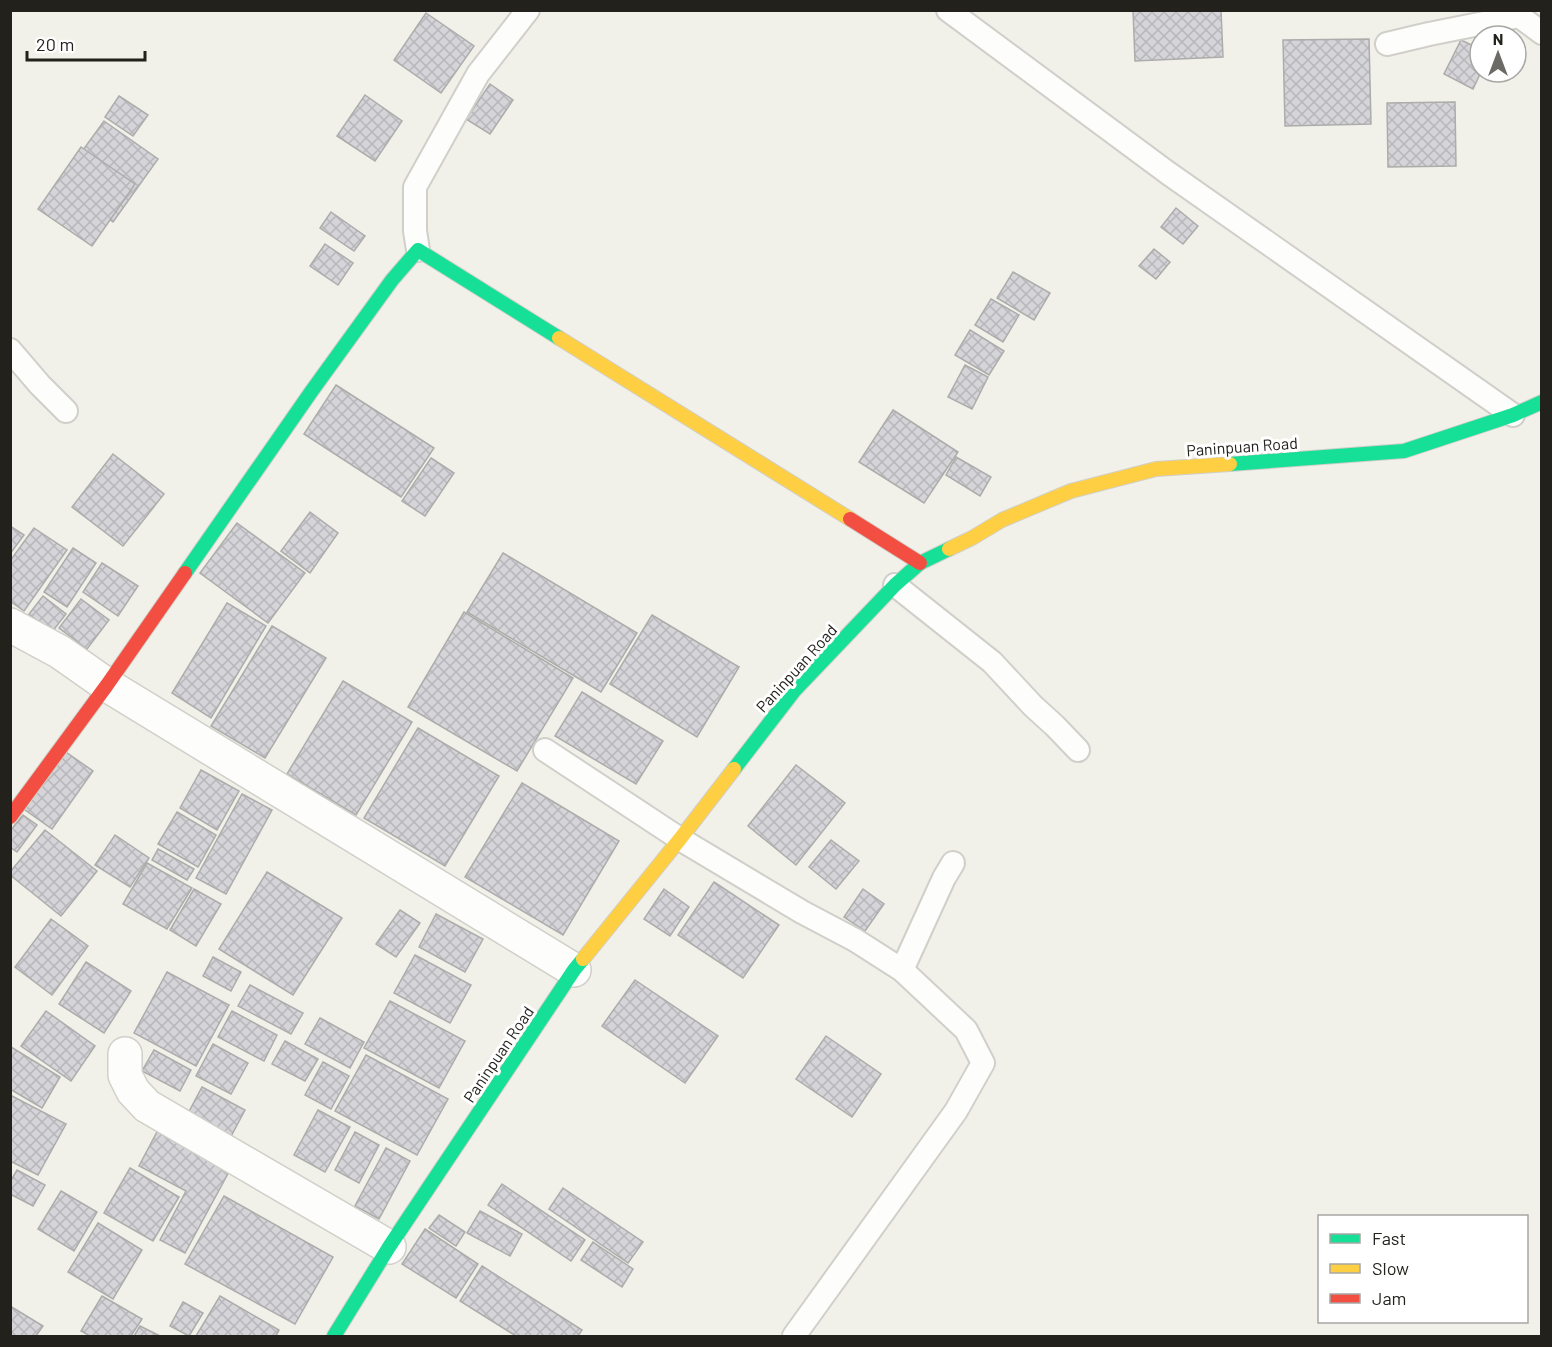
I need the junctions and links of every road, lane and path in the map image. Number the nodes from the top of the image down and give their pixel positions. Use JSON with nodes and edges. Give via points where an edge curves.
{"nodes":[{"id":1,"x":528,"y":10,"type":"edge"},
{"id":2,"x":948,"y":10,"type":"edge"},
{"id":3,"x":1519,"y":13,"type":"edge"},
{"id":4,"x":1542,"y":33,"type":"edge"},
{"id":5,"x":1387,"y":44,"type":"dead end"},
{"id":6,"x":418,"y":250,"type":"junction"},
{"id":7,"x":10,"y":350,"type":"edge"},
{"id":8,"x":1542,"y":402,"type":"edge"},
{"id":9,"x":66,"y":411,"type":"dead end"},
{"id":10,"x":1513,"y":415,"type":"junction"},
{"id":11,"x":920,"y":563,"type":"junction"},
{"id":12,"x":896,"y":585,"type":"junction"},
{"id":13,"x":10,"y":625,"type":"edge"},
{"id":14,"x":107,"y":685,"type":"junction"},
{"id":15,"x":545,"y":750,"type":"dead end"},
{"id":16,"x":1078,"y":750,"type":"dead end"},
{"id":17,"x":10,"y":817,"type":"edge"},
{"id":18,"x":680,"y":839,"type":"junction"},
{"id":19,"x":952,"y":863,"type":"dead end"},
{"id":20,"x":574,"y":970,"type":"junction"},
{"id":21,"x":902,"y":970,"type":"junction"},
{"id":22,"x":125,"y":1054,"type":"dead end"},
{"id":23,"x":389,"y":1247,"type":"junction"},
{"id":24,"x":334,"y":1336,"type":"edge"},
{"id":25,"x":794,"y":1336,"type":"edge"}],
"edges":[{"from":1,"to":6,"type":"lane","via":[[478,74],[415,187]]},
{"from":2,"to":10,"type":"lane","via":[[1178,180]]},
{"from":3,"to":4,"type":"lane"},
{"from":3,"to":5,"type":"lane"},
{"from":6,"to":11,"type":"main road"},
{"from":6,"to":14,"type":"main road","via":[[311,392]]},
{"from":7,"to":9,"type":"lane"},
{"from":8,"to":10,"type":"main road","name":"Paninpuan Road"},
{"from":10,"to":11,"type":"main road","name":"Paninpuan Road","via":[[1404,450],[1156,469],[1071,491],[1002,520]]},
{"from":11,"to":12,"type":"main road","name":"Paninpuan Road"},
{"from":12,"to":16,"type":"lane","via":[[992,662]]},
{"from":12,"to":18,"type":"main road","name":"Paninpuan Road","via":[[794,691]]},
{"from":13,"to":14,"type":"street","via":[[60,652]]},
{"from":14,"to":17,"type":"main road"},
{"from":14,"to":20,"type":"street"},
{"from":15,"to":18,"type":"lane"},
{"from":18,"to":20,"type":"main road","name":"Paninpuan Road"},
{"from":18,"to":21,"type":"lane"},
{"from":19,"to":21,"type":"lane"},
{"from":20,"to":23,"type":"main road","name":"Paninpuan Road"},
{"from":21,"to":25,"type":"lane","via":[[966,1030],[983,1063],[956,1112]]},
{"from":22,"to":23,"type":"street","via":[[125,1075],[147,1106]]},
{"from":23,"to":24,"type":"main road","name":"Paninpuan Road"}]}
